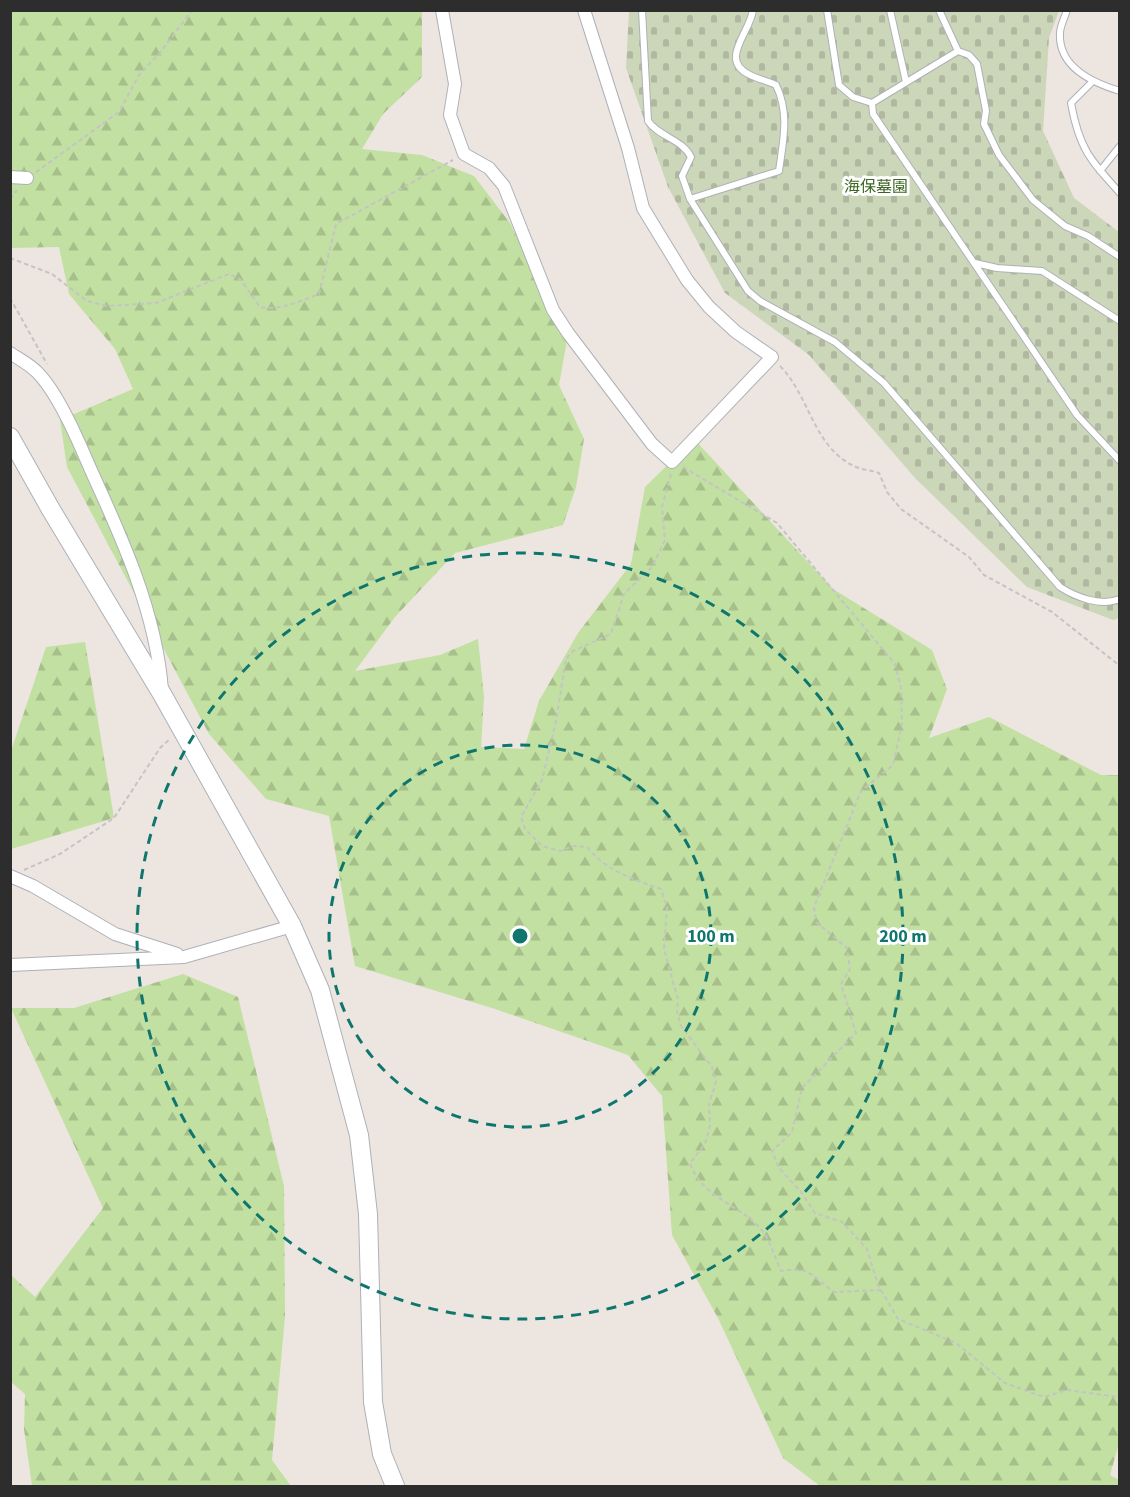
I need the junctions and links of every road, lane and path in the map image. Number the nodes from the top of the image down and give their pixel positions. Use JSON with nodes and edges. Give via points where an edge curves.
{"nodes":[{"id":1,"x":192,"y":10,"type":"edge"},
{"id":2,"x":442,"y":10,"type":"edge"},
{"id":3,"x":585,"y":10,"type":"edge"},
{"id":4,"x":642,"y":10,"type":"edge"},
{"id":5,"x":753,"y":10,"type":"edge"},
{"id":6,"x":827,"y":10,"type":"edge"},
{"id":7,"x":890,"y":10,"type":"edge"},
{"id":8,"x":939,"y":10,"type":"edge"},
{"id":9,"x":1067,"y":10,"type":"edge"},
{"id":10,"x":958,"y":51,"type":"junction"},
{"id":11,"x":906,"y":82,"type":"junction"},
{"id":12,"x":1092,"y":82,"type":"junction"},
{"id":13,"x":1119,"y":91,"type":"edge"},
{"id":14,"x":872,"y":103,"type":"junction"},
{"id":15,"x":1119,"y":147,"type":"edge"},
{"id":16,"x":464,"y":154,"type":"junction"},
{"id":17,"x":1100,"y":171,"type":"junction"},
{"id":18,"x":10,"y":177,"type":"edge"},
{"id":19,"x":27,"y":178,"type":"junction"},
{"id":20,"x":1119,"y":193,"type":"edge"},
{"id":21,"x":10,"y":199,"type":"edge"},
{"id":22,"x":690,"y":199,"type":"junction"},
{"id":23,"x":1119,"y":257,"type":"edge"},
{"id":24,"x":10,"y":258,"type":"edge"},
{"id":25,"x":975,"y":263,"type":"junction"},
{"id":26,"x":10,"y":298,"type":"edge"},
{"id":27,"x":1119,"y":321,"type":"edge"},
{"id":28,"x":10,"y":353,"type":"edge"},
{"id":29,"x":772,"y":357,"type":"junction"},
{"id":30,"x":50,"y":368,"type":"dead end"},
{"id":31,"x":10,"y":437,"type":"edge"},
{"id":32,"x":1119,"y":461,"type":"edge"},
{"id":33,"x":672,"y":462,"type":"junction"},
{"id":34,"x":1119,"y":599,"type":"edge"},
{"id":35,"x":1119,"y":666,"type":"edge"},
{"id":36,"x":162,"y":694,"type":"junction"},
{"id":37,"x":181,"y":729,"type":"junction"},
{"id":38,"x":11,"y":876,"type":"edge"},
{"id":39,"x":292,"y":926,"type":"junction"},
{"id":40,"x":184,"y":957,"type":"junction"},
{"id":41,"x":10,"y":965,"type":"edge"},
{"id":42,"x":881,"y":1290,"type":"junction"},
{"id":43,"x":1119,"y":1397,"type":"edge"},
{"id":44,"x":395,"y":1486,"type":"edge"}],
"edges":[{"from":1,"to":19,"type":"path","via":[[139,75],[119,112]]},
{"from":2,"to":16,"type":"street","via":[[455,84],[450,115]]},
{"from":3,"to":29,"type":"street","via":[[644,208],[687,280],[709,307]]},
{"from":4,"to":22,"type":"lane","via":[[648,121],[654,129],[686,147],[691,157],[682,176]]},
{"from":5,"to":22,"type":"lane","via":[[734,52],[735,59],[748,75],[776,85],[783,99],[786,115],[779,171]]},
{"from":6,"to":14,"type":"lane","via":[[839,85],[853,97]]},
{"from":7,"to":11,"type":"lane"},
{"from":8,"to":10,"type":"lane"},
{"from":9,"to":12,"type":"lane","via":[[1060,32],[1063,48],[1071,64]]},
{"from":10,"to":11,"type":"lane"},
{"from":10,"to":23,"type":"lane","via":[[977,64],[986,111],[984,124],[999,155],[1033,200],[1065,226]]},
{"from":11,"to":14,"type":"lane"},
{"from":12,"to":13,"type":"lane"},
{"from":12,"to":17,"type":"lane","via":[[1071,103],[1082,147]]},
{"from":14,"to":25,"type":"lane","via":[[873,114]]},
{"from":15,"to":17,"type":"lane"},
{"from":16,"to":24,"type":"path","via":[[336,224],[319,294],[297,303],[260,308],[241,280],[230,274],[156,303],[107,306],[87,301],[52,274]]},
{"from":16,"to":33,"type":"street","via":[[489,168],[504,186],[553,310],[652,444]]},
{"from":17,"to":20,"type":"lane"},
{"from":18,"to":19,"type":"street"},
{"from":19,"to":21,"type":"path"},
{"from":22,"to":34,"type":"lane","via":[[748,291],[835,342],[884,383],[1060,587],[1089,600]]},
{"from":25,"to":27,"type":"lane","via":[[1042,271]]},
{"from":25,"to":32,"type":"lane","via":[[1077,415]]},
{"from":26,"to":30,"type":"path"},
{"from":28,"to":36,"type":"street","via":[[37,372],[67,418],[118,530],[160,658]]},
{"from":29,"to":33,"type":"street"},
{"from":29,"to":35,"type":"path","via":[[795,382],[824,441],[840,457],[857,468],[879,473],[886,492],[901,508],[969,556],[984,575],[1052,612]]},
{"from":31,"to":36,"type":"street"},
{"from":33,"to":42,"type":"path","via":[[777,523],[895,664],[901,688],[902,724],[893,765],[861,791],[814,907],[816,922],[847,948],[850,969],[842,984],[856,1033],[802,1088],[792,1132],[772,1151],[779,1168],[815,1213],[842,1222],[867,1249]]},
{"from":33,"to":42,"type":"path","via":[[662,507],[665,540],[652,567],[624,594],[611,634],[573,651],[566,659],[542,780],[521,816],[525,829],[542,846],[560,851],[573,846],[587,847],[596,858],[626,878],[661,889],[667,907],[664,949],[678,1000],[677,1012],[681,1026],[712,1066],[716,1082],[709,1104],[710,1126],[705,1144],[690,1163],[695,1178],[758,1227],[781,1271],[810,1271],[834,1292]]},
{"from":36,"to":37,"type":"street"},
{"from":37,"to":38,"type":"path","via":[[160,748],[114,818],[60,854]]},
{"from":37,"to":39,"type":"street"},
{"from":38,"to":40,"type":"street","via":[[115,934]]},
{"from":39,"to":40,"type":"street"},
{"from":39,"to":44,"type":"street","via":[[320,990],[359,1135],[368,1214],[373,1402],[382,1454]]},
{"from":40,"to":41,"type":"street"},
{"from":42,"to":43,"type":"path","via":[[898,1319],[956,1343],[1005,1383],[1044,1397],[1067,1390]]}]}
